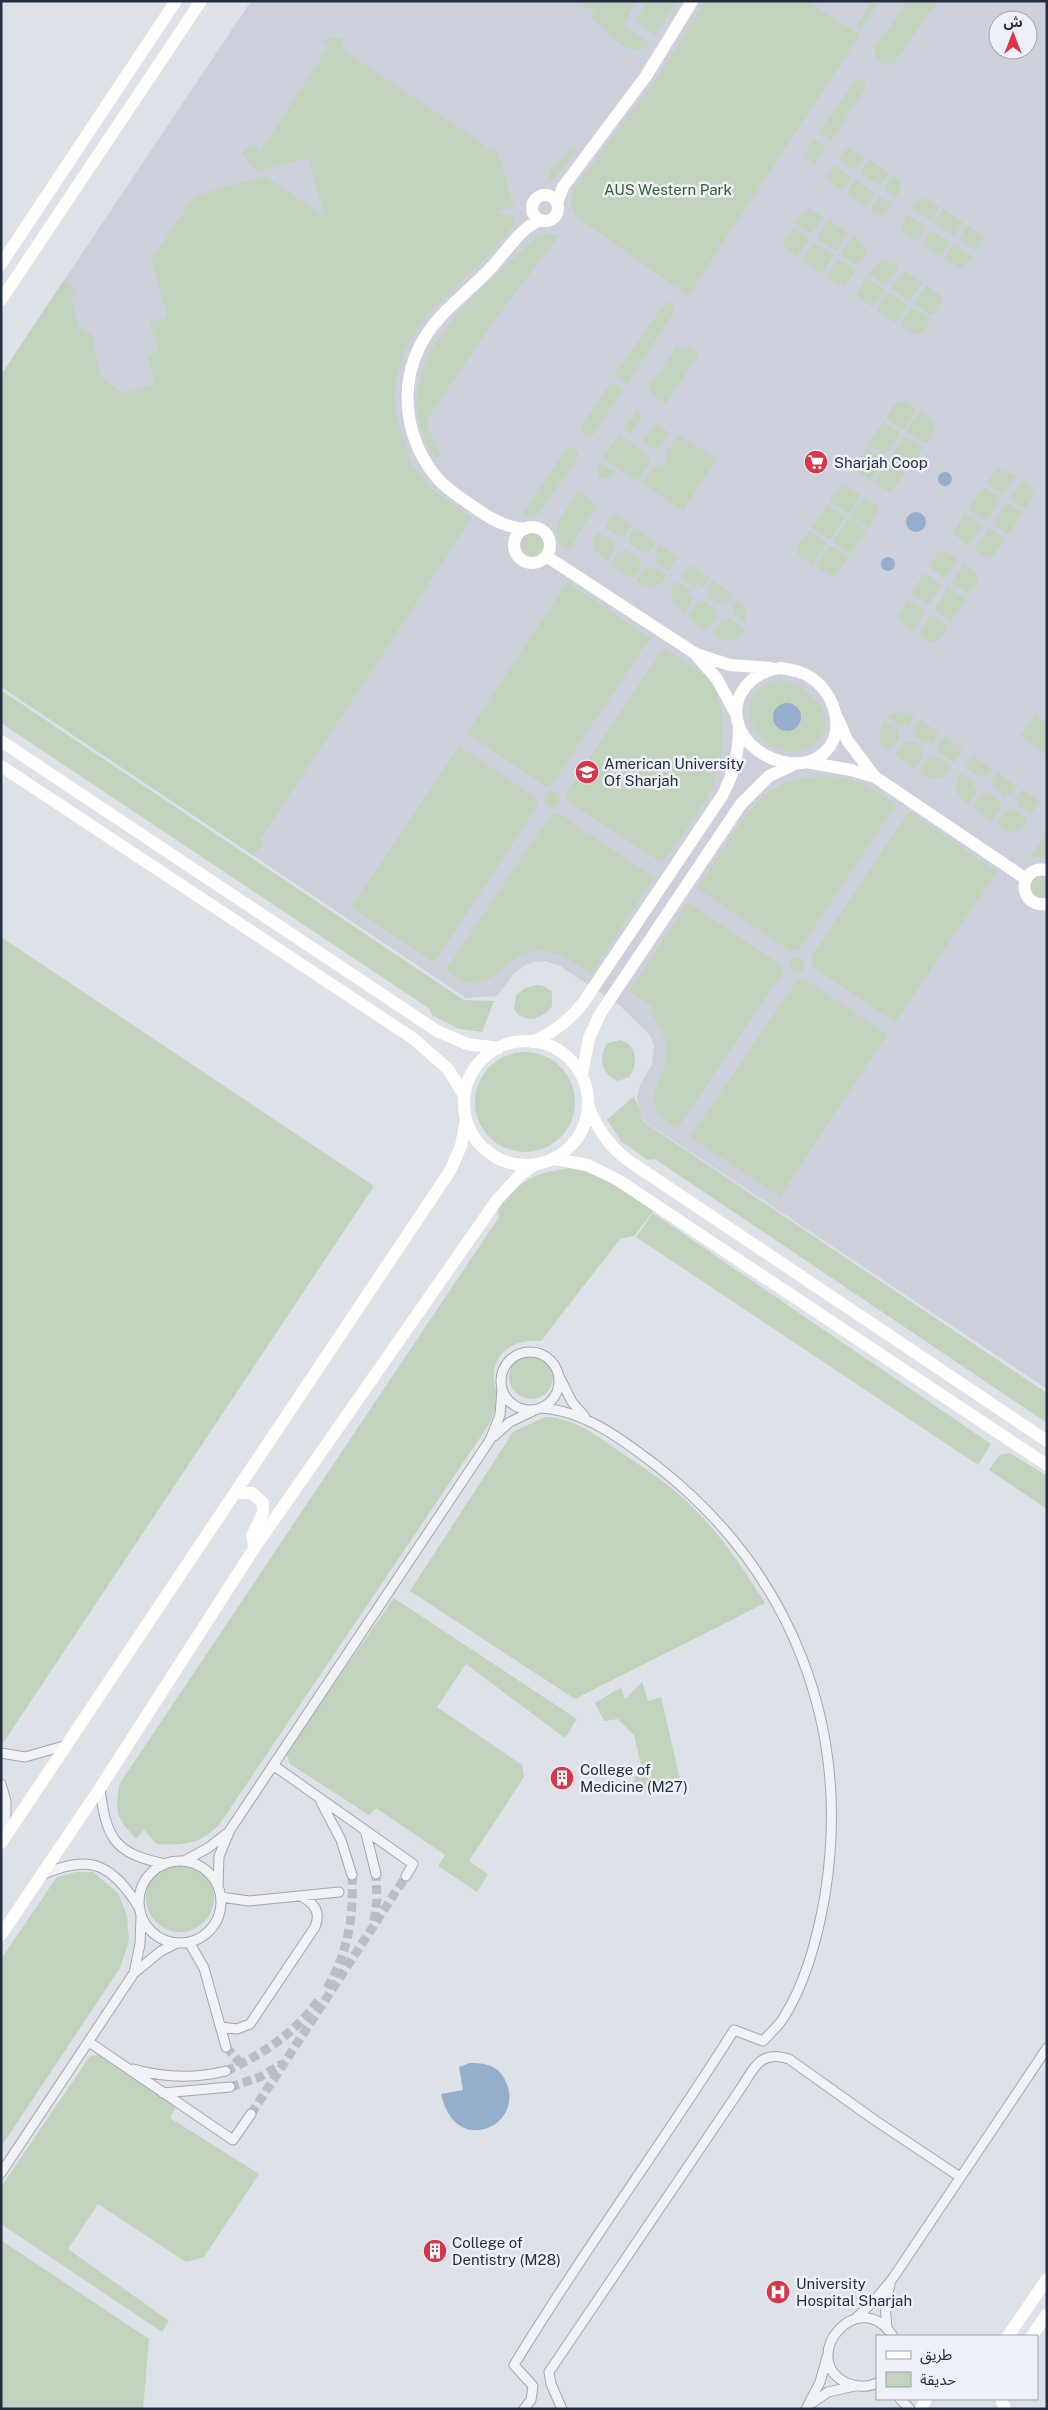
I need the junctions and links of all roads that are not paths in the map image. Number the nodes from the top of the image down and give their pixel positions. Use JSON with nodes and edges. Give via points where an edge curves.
{"nodes":[{"id":1,"x":176,"y":1,"type":"edge"},
{"id":2,"x":201,"y":1,"type":"edge"},
{"id":3,"x":692,"y":1,"type":"edge"},
{"id":4,"x":552,"y":199,"type":"junction"},
{"id":5,"x":537,"y":216,"type":"junction"},
{"id":6,"x":1,"y":264,"type":"edge"},
{"id":7,"x":1,"y":300,"type":"edge"},
{"id":8,"x":497,"y":523,"type":"junction"},
{"id":9,"x":525,"y":529,"type":"junction"},
{"id":10,"x":515,"y":544,"type":"junction"},
{"id":11,"x":546,"y":556,"type":"junction"},
{"id":12,"x":696,"y":654,"type":"junction"},
{"id":13,"x":774,"y":669,"type":"junction"},
{"id":14,"x":836,"y":714,"type":"junction"},
{"id":15,"x":738,"y":721,"type":"junction"},
{"id":16,"x":1,"y":741,"type":"edge"},
{"id":17,"x":800,"y":763,"type":"junction"},
{"id":18,"x":1,"y":766,"type":"edge"},
{"id":19,"x":876,"y":776,"type":"junction"},
{"id":20,"x":1047,"y":870,"type":"edge"},
{"id":21,"x":1026,"y":879,"type":"junction"},
{"id":22,"x":1047,"y":904,"type":"edge"},
{"id":23,"x":583,"y":1003,"type":"junction"},
{"id":24,"x":600,"y":1014,"type":"junction"},
{"id":25,"x":532,"y":1042,"type":"junction"},
{"id":26,"x":498,"y":1048,"type":"junction"},
{"id":27,"x":582,"y":1075,"type":"junction"},
{"id":28,"x":464,"y":1095,"type":"junction"},
{"id":29,"x":588,"y":1105,"type":"junction"},
{"id":30,"x":466,"y":1120,"type":"junction"},
{"id":31,"x":554,"y":1159,"type":"junction"},
{"id":32,"x":534,"y":1165,"type":"junction"},
{"id":33,"x":559,"y":1377,"type":"junction"},
{"id":34,"x":502,"y":1389,"type":"junction"},
{"id":35,"x":537,"y":1409,"type":"junction"},
{"id":36,"x":591,"y":1422,"type":"junction"},
{"id":37,"x":490,"y":1440,"type":"junction"},
{"id":38,"x":1047,"y":1441,"type":"edge"},
{"id":39,"x":1047,"y":1465,"type":"edge"},
{"id":40,"x":236,"y":1492,"type":"junction"},
{"id":41,"x":255,"y":1547,"type":"junction"},
{"id":42,"x":67,"y":1745,"type":"junction"},
{"id":43,"x":1,"y":1753,"type":"edge"},
{"id":44,"x":273,"y":1765,"type":"junction"},
{"id":45,"x":1,"y":1784,"type":"edge"},
{"id":46,"x":100,"y":1788,"type":"junction"},
{"id":47,"x":314,"y":1794,"type":"junction"},
{"id":48,"x":230,"y":1830,"type":"junction"},
{"id":49,"x":365,"y":1830,"type":"junction"},
{"id":50,"x":4,"y":1839,"type":"edge"},
{"id":51,"x":184,"y":1861,"type":"junction"},
{"id":52,"x":166,"y":1864,"type":"junction"},
{"id":53,"x":376,"y":1874,"type":"tunnel mouth"},
{"id":54,"x":352,"y":1875,"type":"tunnel mouth"},
{"id":55,"x":39,"y":1876,"type":"junction"},
{"id":56,"x":406,"y":1876,"type":"tunnel mouth"},
{"id":57,"x":218,"y":1886,"type":"junction"},
{"id":58,"x":339,"y":1892,"type":"dead end"},
{"id":59,"x":301,"y":1896,"type":"junction"},
{"id":60,"x":221,"y":1897,"type":"junction"},
{"id":61,"x":140,"y":1912,"type":"junction"},
{"id":62,"x":1,"y":1935,"type":"edge"},
{"id":63,"x":189,"y":1942,"type":"junction"},
{"id":64,"x":178,"y":1943,"type":"junction"},
{"id":65,"x":134,"y":1973,"type":"junction"},
{"id":66,"x":220,"y":2026,"type":"junction"},
{"id":67,"x":88,"y":2042,"type":"junction"},
{"id":68,"x":226,"y":2047,"type":"tunnel mouth"},
{"id":69,"x":1047,"y":2048,"type":"edge"},
{"id":70,"x":126,"y":2067,"type":"junction"},
{"id":71,"x":226,"y":2070,"type":"tunnel mouth"},
{"id":72,"x":230,"y":2087,"type":"tunnel mouth"},
{"id":73,"x":163,"y":2093,"type":"junction"},
{"id":74,"x":251,"y":2114,"type":"tunnel mouth"},
{"id":75,"x":1,"y":2173,"type":"edge"},
{"id":76,"x":960,"y":2177,"type":"junction"},
{"id":77,"x":893,"y":2278,"type":"junction"},
{"id":78,"x":1047,"y":2279,"type":"edge"},
{"id":79,"x":1047,"y":2314,"type":"edge"},
{"id":80,"x":855,"y":2319,"type":"junction"},
{"id":81,"x":890,"y":2332,"type":"edge"},
{"id":82,"x":1009,"y":2335,"type":"edge"},
{"id":83,"x":1033,"y":2335,"type":"edge"},
{"id":84,"x":828,"y":2354,"type":"junction"},
{"id":85,"x":875,"y":2385,"type":"edge"},
{"id":86,"x":855,"y":2386,"type":"junction"},
{"id":87,"x":901,"y":2400,"type":"edge"},
{"id":88,"x":806,"y":2408,"type":"edge"},
{"id":89,"x":524,"y":2409,"type":"edge"},
{"id":90,"x":562,"y":2409,"type":"edge"},
{"id":91,"x":910,"y":2409,"type":"edge"}],
"edges":[{"from":1,"to":6,"type":"street"},
{"from":2,"to":7,"type":"street"},
{"from":3,"to":4,"type":"street","via":[[642,82]]},
{"from":4,"to":5,"type":"street","via":[[536,199],[532,205]]},
{"from":4,"to":5,"type":"street","via":[[558,211],[555,217],[547,221]]},
{"from":5,"to":8,"type":"street","via":[[431,329],[413,362],[408,386],[410,425],[429,468],[450,491]]},
{"from":8,"to":9,"type":"street"},
{"from":8,"to":10,"type":"street"},
{"from":9,"to":10,"type":"street"},
{"from":9,"to":11,"type":"street","via":[[540,529],[548,536],[550,547]]},
{"from":10,"to":11,"type":"street","via":[[518,555],[525,561],[539,562]]},
{"from":11,"to":12,"type":"street"},
{"from":12,"to":13,"type":"street","via":[[730,665]]},
{"from":12,"to":15,"type":"street","via":[[717,679]]},
{"from":13,"to":14,"type":"street","via":[[792,670],[813,679],[828,696]]},
{"from":13,"to":15,"type":"street","via":[[762,672],[747,685],[738,702]]},
{"from":14,"to":17,"type":"street","via":[[837,724],[831,744],[824,752]]},
{"from":14,"to":19,"type":"street","via":[[847,740]]},
{"from":15,"to":17,"type":"street","via":[[755,747],[766,755]]},
{"from":15,"to":23,"type":"street","via":[[737,756],[722,796]]},
{"from":16,"to":26,"type":"street","via":[[437,1031],[467,1044]]},
{"from":17,"to":19,"type":"street"},
{"from":17,"to":24,"type":"street","via":[[758,784],[741,804]]},
{"from":18,"to":28,"type":"street","via":[[420,1043],[448,1069]]},
{"from":19,"to":21,"type":"street"},
{"from":20,"to":21,"type":"street","via":[[1033,872]]},
{"from":21,"to":22,"type":"street","via":[[1024,890],[1030,900],[1040,905]]},
{"from":23,"to":24,"type":"street"},
{"from":23,"to":25,"type":"street","via":[[566,1022]]},
{"from":24,"to":27,"type":"street","via":[[589,1038]]},
{"from":25,"to":26,"type":"street","via":[[515,1042]]},
{"from":25,"to":27,"type":"street","via":[[558,1050]]},
{"from":26,"to":28,"type":"street","via":[[476,1067]]},
{"from":27,"to":29,"type":"street"},
{"from":28,"to":30,"type":"street"},
{"from":29,"to":31,"type":"street","via":[[586,1120],[576,1140]]},
{"from":29,"to":38,"type":"street","via":[[608,1142],[629,1162]]},
{"from":30,"to":32,"type":"street","via":[[478,1142],[492,1155],[515,1164]]},
{"from":30,"to":40,"type":"street","via":[[461,1146],[450,1171]]},
{"from":31,"to":32,"type":"street"},
{"from":31,"to":39,"type":"street","via":[[588,1165],[618,1180]]},
{"from":32,"to":41,"type":"street","via":[[497,1200]]},
{"from":33,"to":34,"type":"street","via":[[556,1368],[543,1355],[524,1352],[508,1362],[503,1370]]},
{"from":33,"to":35,"type":"street","via":[[558,1390],[551,1401]]},
{"from":33,"to":36,"type":"street","via":[[572,1402]]},
{"from":34,"to":35,"type":"street","via":[[514,1405]]},
{"from":34,"to":37,"type":"street","via":[[500,1416]]},
{"from":35,"to":36,"type":"street","via":[[566,1411]]},
{"from":35,"to":37,"type":"street","via":[[510,1422]]},
{"from":36,"to":89,"type":"street","via":[[643,1456],[691,1495],[733,1541],[769,1591],[799,1647],[819,1709],[830,1775],[831,1842],[822,1912],[812,1948],[784,2018],[763,2041],[734,2030],[538,2324],[514,2366],[532,2386],[531,2400]]},
{"from":37,"to":44,"type":"street"},
{"from":40,"to":41,"type":"street","via":[[252,1492],[262,1503],[263,1513],[252,1536]]},
{"from":40,"to":42,"type":"street"},
{"from":41,"to":46,"type":"street"},
{"from":42,"to":43,"type":"street","via":[[26,1757]]},
{"from":42,"to":50,"type":"street"},
{"from":44,"to":47,"type":"street"},
{"from":44,"to":48,"type":"street"},
{"from":45,"to":50,"type":"street","via":[[6,1801]]},
{"from":46,"to":52,"type":"street","via":[[104,1819],[116,1843],[138,1857]]},
{"from":46,"to":55,"type":"street"},
{"from":47,"to":49,"type":"street"},
{"from":47,"to":54,"type":"street","via":[[334,1823]]},
{"from":48,"to":51,"type":"street","via":[[208,1848]]},
{"from":48,"to":57,"type":"street","via":[[220,1856]]},
{"from":49,"to":53,"type":"street"},
{"from":49,"to":56,"type":"street","via":[[414,1864]]},
{"from":51,"to":52,"type":"street"},
{"from":51,"to":57,"type":"street","via":[[198,1865]]},
{"from":52,"to":61,"type":"street","via":[[156,1869],[145,1882],[139,1898]]},
{"from":55,"to":61,"type":"street","via":[[71,1864],[97,1866],[121,1882]]},
{"from":55,"to":62,"type":"street"},
{"from":57,"to":60,"type":"street"},
{"from":58,"to":59,"type":"street"},
{"from":59,"to":60,"type":"street","via":[[243,1901]]},
{"from":59,"to":66,"type":"street","via":[[316,1908],[318,1921],[315,1927],[250,2024],[237,2029]]},
{"from":60,"to":63,"type":"street","via":[[214,1926],[207,1934]]},
{"from":61,"to":64,"type":"street","via":[[155,1934]]},
{"from":61,"to":65,"type":"street","via":[[140,1944]]},
{"from":63,"to":64,"type":"street"},
{"from":63,"to":66,"type":"street","via":[[204,1968]]},
{"from":64,"to":65,"type":"street","via":[[161,1951]]},
{"from":65,"to":67,"type":"street"},
{"from":66,"to":68,"type":"street"},
{"from":67,"to":70,"type":"street"},
{"from":67,"to":75,"type":"street"},
{"from":69,"to":76,"type":"street"},
{"from":70,"to":71,"type":"street","via":[[186,2077]]},
{"from":70,"to":73,"type":"street"},
{"from":72,"to":73,"type":"street"},
{"from":73,"to":74,"type":"street","via":[[233,2140]]},
{"from":76,"to":77,"type":"street"},
{"from":76,"to":90,"type":"street","via":[[789,2058],[767,2056],[741,2088],[549,2372]]},
{"from":77,"to":80,"type":"street"},
{"from":77,"to":81,"type":"street","via":[[886,2303]]},
{"from":78,"to":82,"type":"street"},
{"from":79,"to":83,"type":"street"},
{"from":80,"to":81,"type":"street","via":[[872,2320]]},
{"from":80,"to":84,"type":"street","via":[[835,2332]]},
{"from":84,"to":86,"type":"street","via":[[836,2374]]},
{"from":84,"to":88,"type":"street","via":[[820,2382]]},
{"from":85,"to":86,"type":"street"},
{"from":86,"to":88,"type":"street","via":[[828,2392]]},
{"from":87,"to":91,"type":"street"}]}
